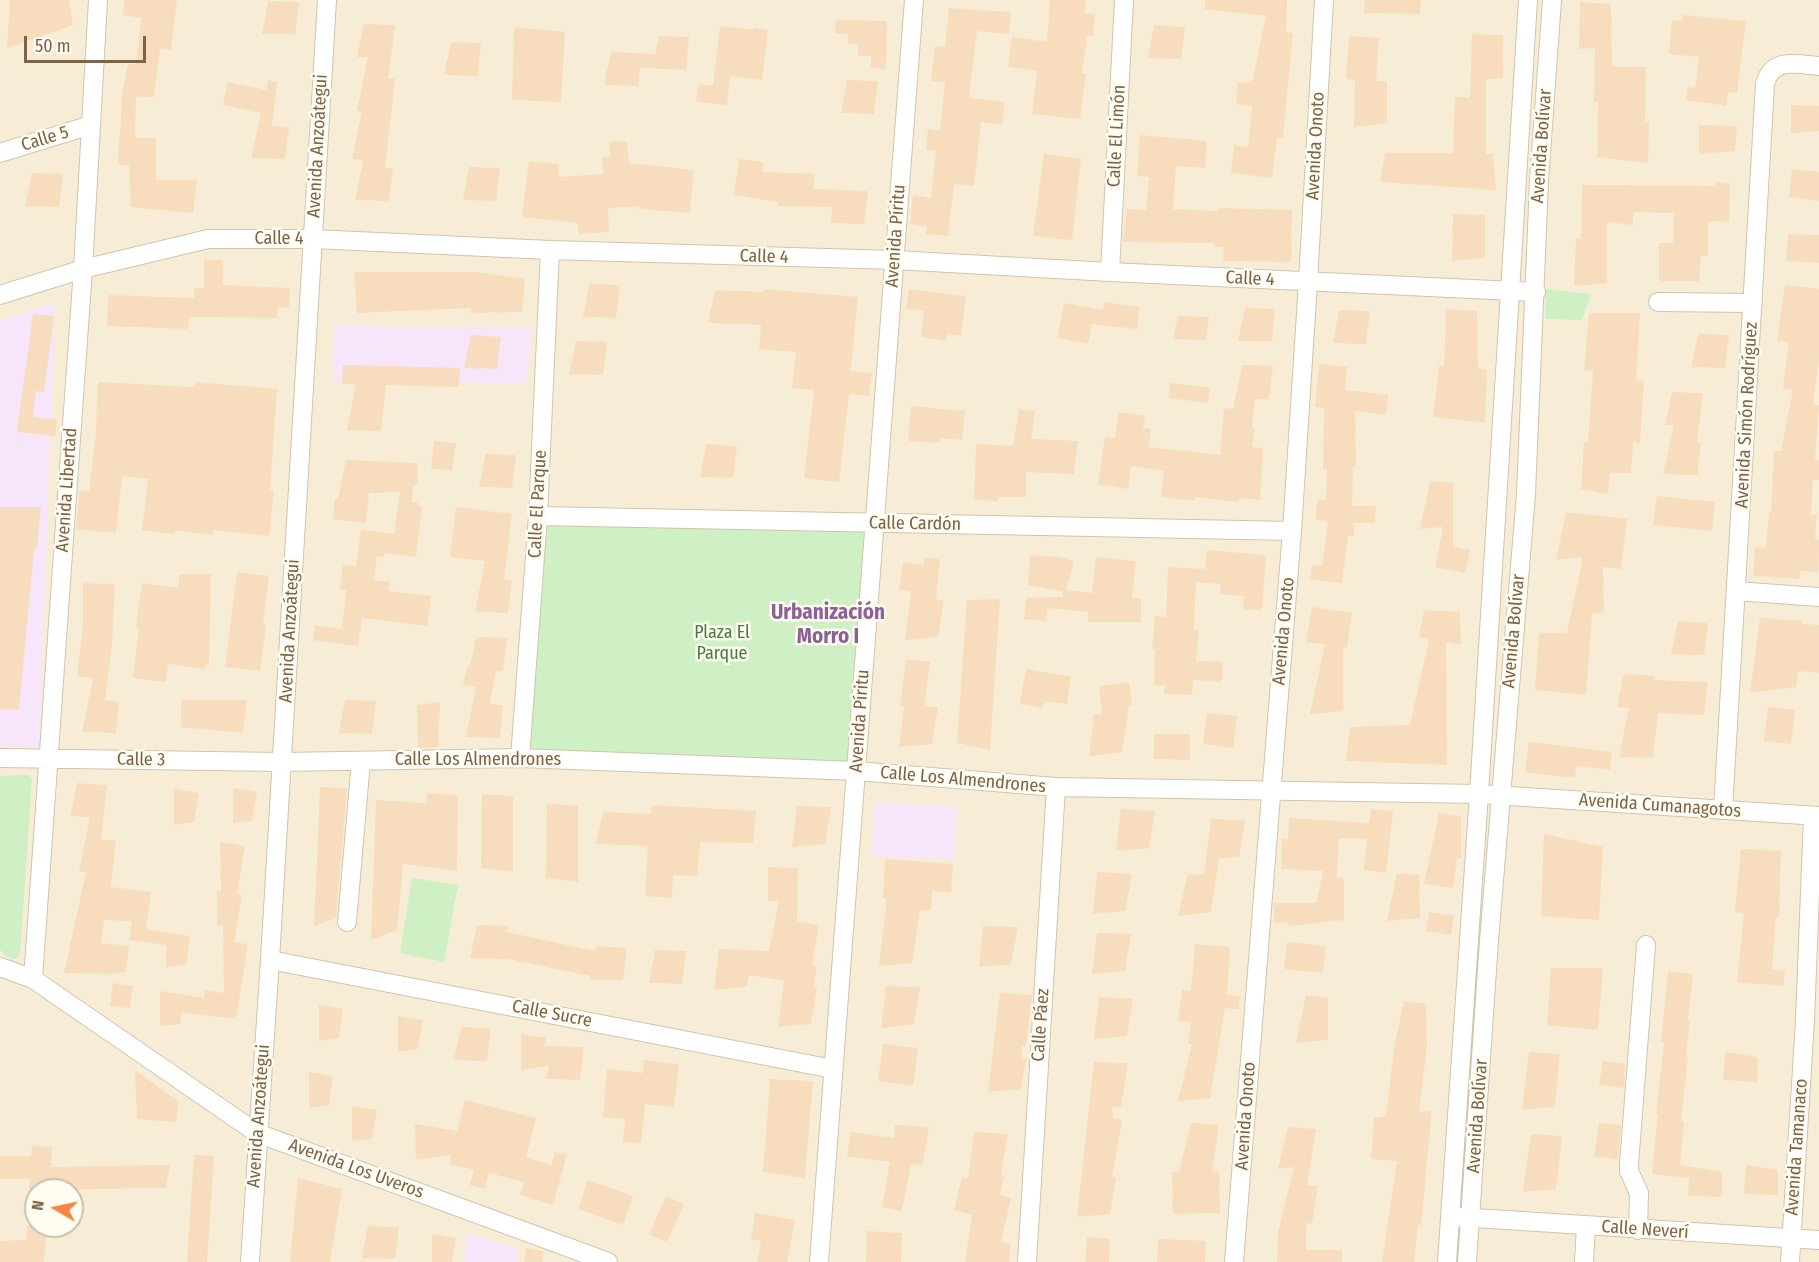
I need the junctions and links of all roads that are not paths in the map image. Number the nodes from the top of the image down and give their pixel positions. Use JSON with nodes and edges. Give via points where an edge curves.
{"nodes":[{"id":1,"x":98,"y":0,"type":"edge"},
{"id":2,"x":327,"y":0,"type":"edge"},
{"id":3,"x":914,"y":0,"type":"edge"},
{"id":4,"x":1124,"y":0,"type":"edge"},
{"id":5,"x":1324,"y":0,"type":"edge"},
{"id":6,"x":1528,"y":0,"type":"edge"},
{"id":7,"x":1552,"y":0,"type":"edge"},
{"id":8,"x":1819,"y":66,"type":"edge"},
{"id":9,"x":91,"y":125,"type":"junction"},
{"id":10,"x":0,"y":153,"type":"edge"},
{"id":11,"x":312,"y":239,"type":"junction"},
{"id":12,"x":550,"y":250,"type":"junction"},
{"id":13,"x":894,"y":260,"type":"junction"},
{"id":14,"x":82,"y":269,"type":"junction"},
{"id":15,"x":1110,"y":272,"type":"junction"},
{"id":16,"x":1308,"y":282,"type":"junction"},
{"id":17,"x":1509,"y":291,"type":"junction"},
{"id":18,"x":1536,"y":291,"type":"junction"},
{"id":19,"x":0,"y":295,"type":"edge"},
{"id":20,"x":1658,"y":302,"type":"dead end"},
{"id":21,"x":1753,"y":303,"type":"junction"},
{"id":22,"x":538,"y":516,"type":"junction"},
{"id":23,"x":875,"y":523,"type":"junction"},
{"id":24,"x":1292,"y":531,"type":"junction"},
{"id":25,"x":1736,"y":591,"type":"junction"},
{"id":26,"x":1819,"y":597,"type":"edge"},
{"id":27,"x":0,"y":758,"type":"edge"},
{"id":28,"x":49,"y":758,"type":"junction"},
{"id":29,"x":520,"y":758,"type":"junction"},
{"id":30,"x":361,"y":761,"type":"junction"},
{"id":31,"x":282,"y":762,"type":"junction"},
{"id":32,"x":856,"y":771,"type":"junction"},
{"id":33,"x":1056,"y":787,"type":"junction"},
{"id":34,"x":1271,"y":789,"type":"junction"},
{"id":35,"x":1479,"y":794,"type":"junction"},
{"id":36,"x":1500,"y":795,"type":"junction"},
{"id":37,"x":1723,"y":810,"type":"junction"},
{"id":38,"x":1816,"y":816,"type":"edge"},
{"id":39,"x":347,"y":922,"type":"dead end"},
{"id":40,"x":1646,"y":945,"type":"dead end"},
{"id":41,"x":270,"y":960,"type":"junction"},
{"id":42,"x":0,"y":967,"type":"edge"},
{"id":43,"x":33,"y":979,"type":"junction"},
{"id":44,"x":1812,"y":1021,"type":"edge"},
{"id":45,"x":833,"y":1069,"type":"junction"},
{"id":46,"x":257,"y":1133,"type":"junction"},
{"id":47,"x":1450,"y":1217,"type":"junction"},
{"id":48,"x":1470,"y":1217,"type":"junction"},
{"id":49,"x":1586,"y":1226,"type":"junction"},
{"id":50,"x":1638,"y":1230,"type":"junction"},
{"id":51,"x":1792,"y":1239,"type":"junction"},
{"id":52,"x":1819,"y":1240,"type":"edge"},
{"id":53,"x":250,"y":1262,"type":"edge"},
{"id":54,"x":608,"y":1262,"type":"edge"},
{"id":55,"x":819,"y":1262,"type":"edge"},
{"id":56,"x":1027,"y":1262,"type":"edge"},
{"id":57,"x":1234,"y":1262,"type":"edge"},
{"id":58,"x":1447,"y":1262,"type":"edge"},
{"id":59,"x":1467,"y":1262,"type":"edge"},
{"id":60,"x":1584,"y":1262,"type":"edge"},
{"id":61,"x":1790,"y":1262,"type":"edge"}],
"edges":[{"from":1,"to":9,"type":"street","name":"Avenida Libertad"},
{"from":2,"to":11,"type":"street","name":"Avenida Anzoátegui"},
{"from":3,"to":13,"type":"street","name":"Avenida Píritu"},
{"from":4,"to":15,"type":"street","name":"Calle El Limón"},
{"from":5,"to":16,"type":"street","name":"Avenida Onoto"},
{"from":6,"to":17,"type":"street","name":"Avenida Bolívar"},
{"from":7,"to":18,"type":"street","name":"Avenida Bolívar","via":[[1539,181]]},
{"from":8,"to":21,"type":"street","name":"Avenida Simón Rodríguez","via":[[1784,64],[1767,75]]},
{"from":9,"to":10,"type":"street","name":"Calle 5"},
{"from":9,"to":14,"type":"street","name":"Avenida Libertad"},
{"from":11,"to":12,"type":"street","name":"Calle 4"},
{"from":11,"to":14,"type":"street","name":"Calle 4","via":[[208,239]]},
{"from":11,"to":31,"type":"street","name":"Avenida Anzoátegui"},
{"from":12,"to":13,"type":"street","name":"Calle 4"},
{"from":12,"to":22,"type":"street","name":"Calle El Parque"},
{"from":13,"to":15,"type":"street","name":"Calle 4"},
{"from":13,"to":23,"type":"street","name":"Avenida Píritu"},
{"from":14,"to":19,"type":"street","name":"Calle 4"},
{"from":14,"to":28,"type":"street","name":"Avenida Libertad"},
{"from":15,"to":16,"type":"street","name":"Calle 4"},
{"from":16,"to":17,"type":"street","name":"Calle 4"},
{"from":16,"to":24,"type":"street","name":"Avenida Onoto"},
{"from":17,"to":18,"type":"street","name":"Calle 4"},
{"from":17,"to":35,"type":"street","name":"Avenida Bolívar"},
{"from":18,"to":36,"type":"street","name":"Avenida Bolívar","via":[[1526,494]]},
{"from":20,"to":21,"type":"street"},
{"from":21,"to":25,"type":"street","name":"Avenida Simón Rodríguez"},
{"from":22,"to":23,"type":"street","name":"Calle Cardón"},
{"from":22,"to":29,"type":"street","name":"Calle El Parque"},
{"from":23,"to":24,"type":"street","name":"Calle Cardón"},
{"from":23,"to":32,"type":"street","name":"Avenida Píritu"},
{"from":24,"to":34,"type":"street","name":"Avenida Onoto"},
{"from":25,"to":26,"type":"street"},
{"from":25,"to":37,"type":"street","name":"Avenida Simón Rodríguez"},
{"from":27,"to":28,"type":"street","name":"Calle 3"},
{"from":28,"to":31,"type":"street","name":"Calle 3"},
{"from":28,"to":43,"type":"street","name":"Avenida Libertad"},
{"from":29,"to":30,"type":"street","name":"Calle Los Almendrones"},
{"from":29,"to":32,"type":"street","name":"Calle Los Almendrones"},
{"from":30,"to":31,"type":"street","name":"Calle Los Almendrones"},
{"from":30,"to":39,"type":"street"},
{"from":31,"to":41,"type":"street","name":"Avenida Anzoátegui"},
{"from":32,"to":33,"type":"street","name":"Calle Los Almendrones"},
{"from":32,"to":45,"type":"street","name":"Avenida Píritu"},
{"from":33,"to":34,"type":"street","name":"Calle Los Almendrones"},
{"from":33,"to":56,"type":"street","name":"Calle Páez"},
{"from":34,"to":35,"type":"street","name":"Calle Los Almendrones"},
{"from":34,"to":57,"type":"street","name":"Avenida Onoto"},
{"from":35,"to":36,"type":"street","name":"Calle Los Almendrones"},
{"from":35,"to":47,"type":"street","name":"Avenida Bolívar"},
{"from":36,"to":37,"type":"street","name":"Avenida Cumanagotos"},
{"from":36,"to":48,"type":"street","name":"Avenida Bolívar"},
{"from":37,"to":38,"type":"street","name":"Avenida Cumanagotos"},
{"from":38,"to":44,"type":"street","name":"Avenida Tamanaco"},
{"from":40,"to":50,"type":"street","via":[[1629,1164],[1639,1193]]},
{"from":41,"to":45,"type":"street","name":"Calle Sucre"},
{"from":41,"to":46,"type":"street","name":"Avenida Anzoátegui"},
{"from":42,"to":43,"type":"street","name":"Avenida Los Uveros"},
{"from":43,"to":46,"type":"street","name":"Avenida Los Uveros"},
{"from":44,"to":51,"type":"street","name":"Avenida Tamanaco"},
{"from":45,"to":55,"type":"street","name":"Avenida Píritu"},
{"from":46,"to":53,"type":"street","name":"Avenida Anzoátegui"},
{"from":46,"to":54,"type":"street","name":"Avenida Los Uveros"},
{"from":47,"to":48,"type":"street","name":"Calle Neverí"},
{"from":47,"to":58,"type":"street","name":"Avenida Bolívar"},
{"from":48,"to":49,"type":"street","name":"Calle Neverí"},
{"from":48,"to":59,"type":"street","name":"Avenida Bolívar"},
{"from":49,"to":50,"type":"street","name":"Calle Neverí"},
{"from":49,"to":60,"type":"street"},
{"from":50,"to":51,"type":"street","name":"Calle Neverí"},
{"from":51,"to":52,"type":"street","name":"Calle Neverí"},
{"from":51,"to":61,"type":"street","name":"Avenida Tamanaco"}]}
